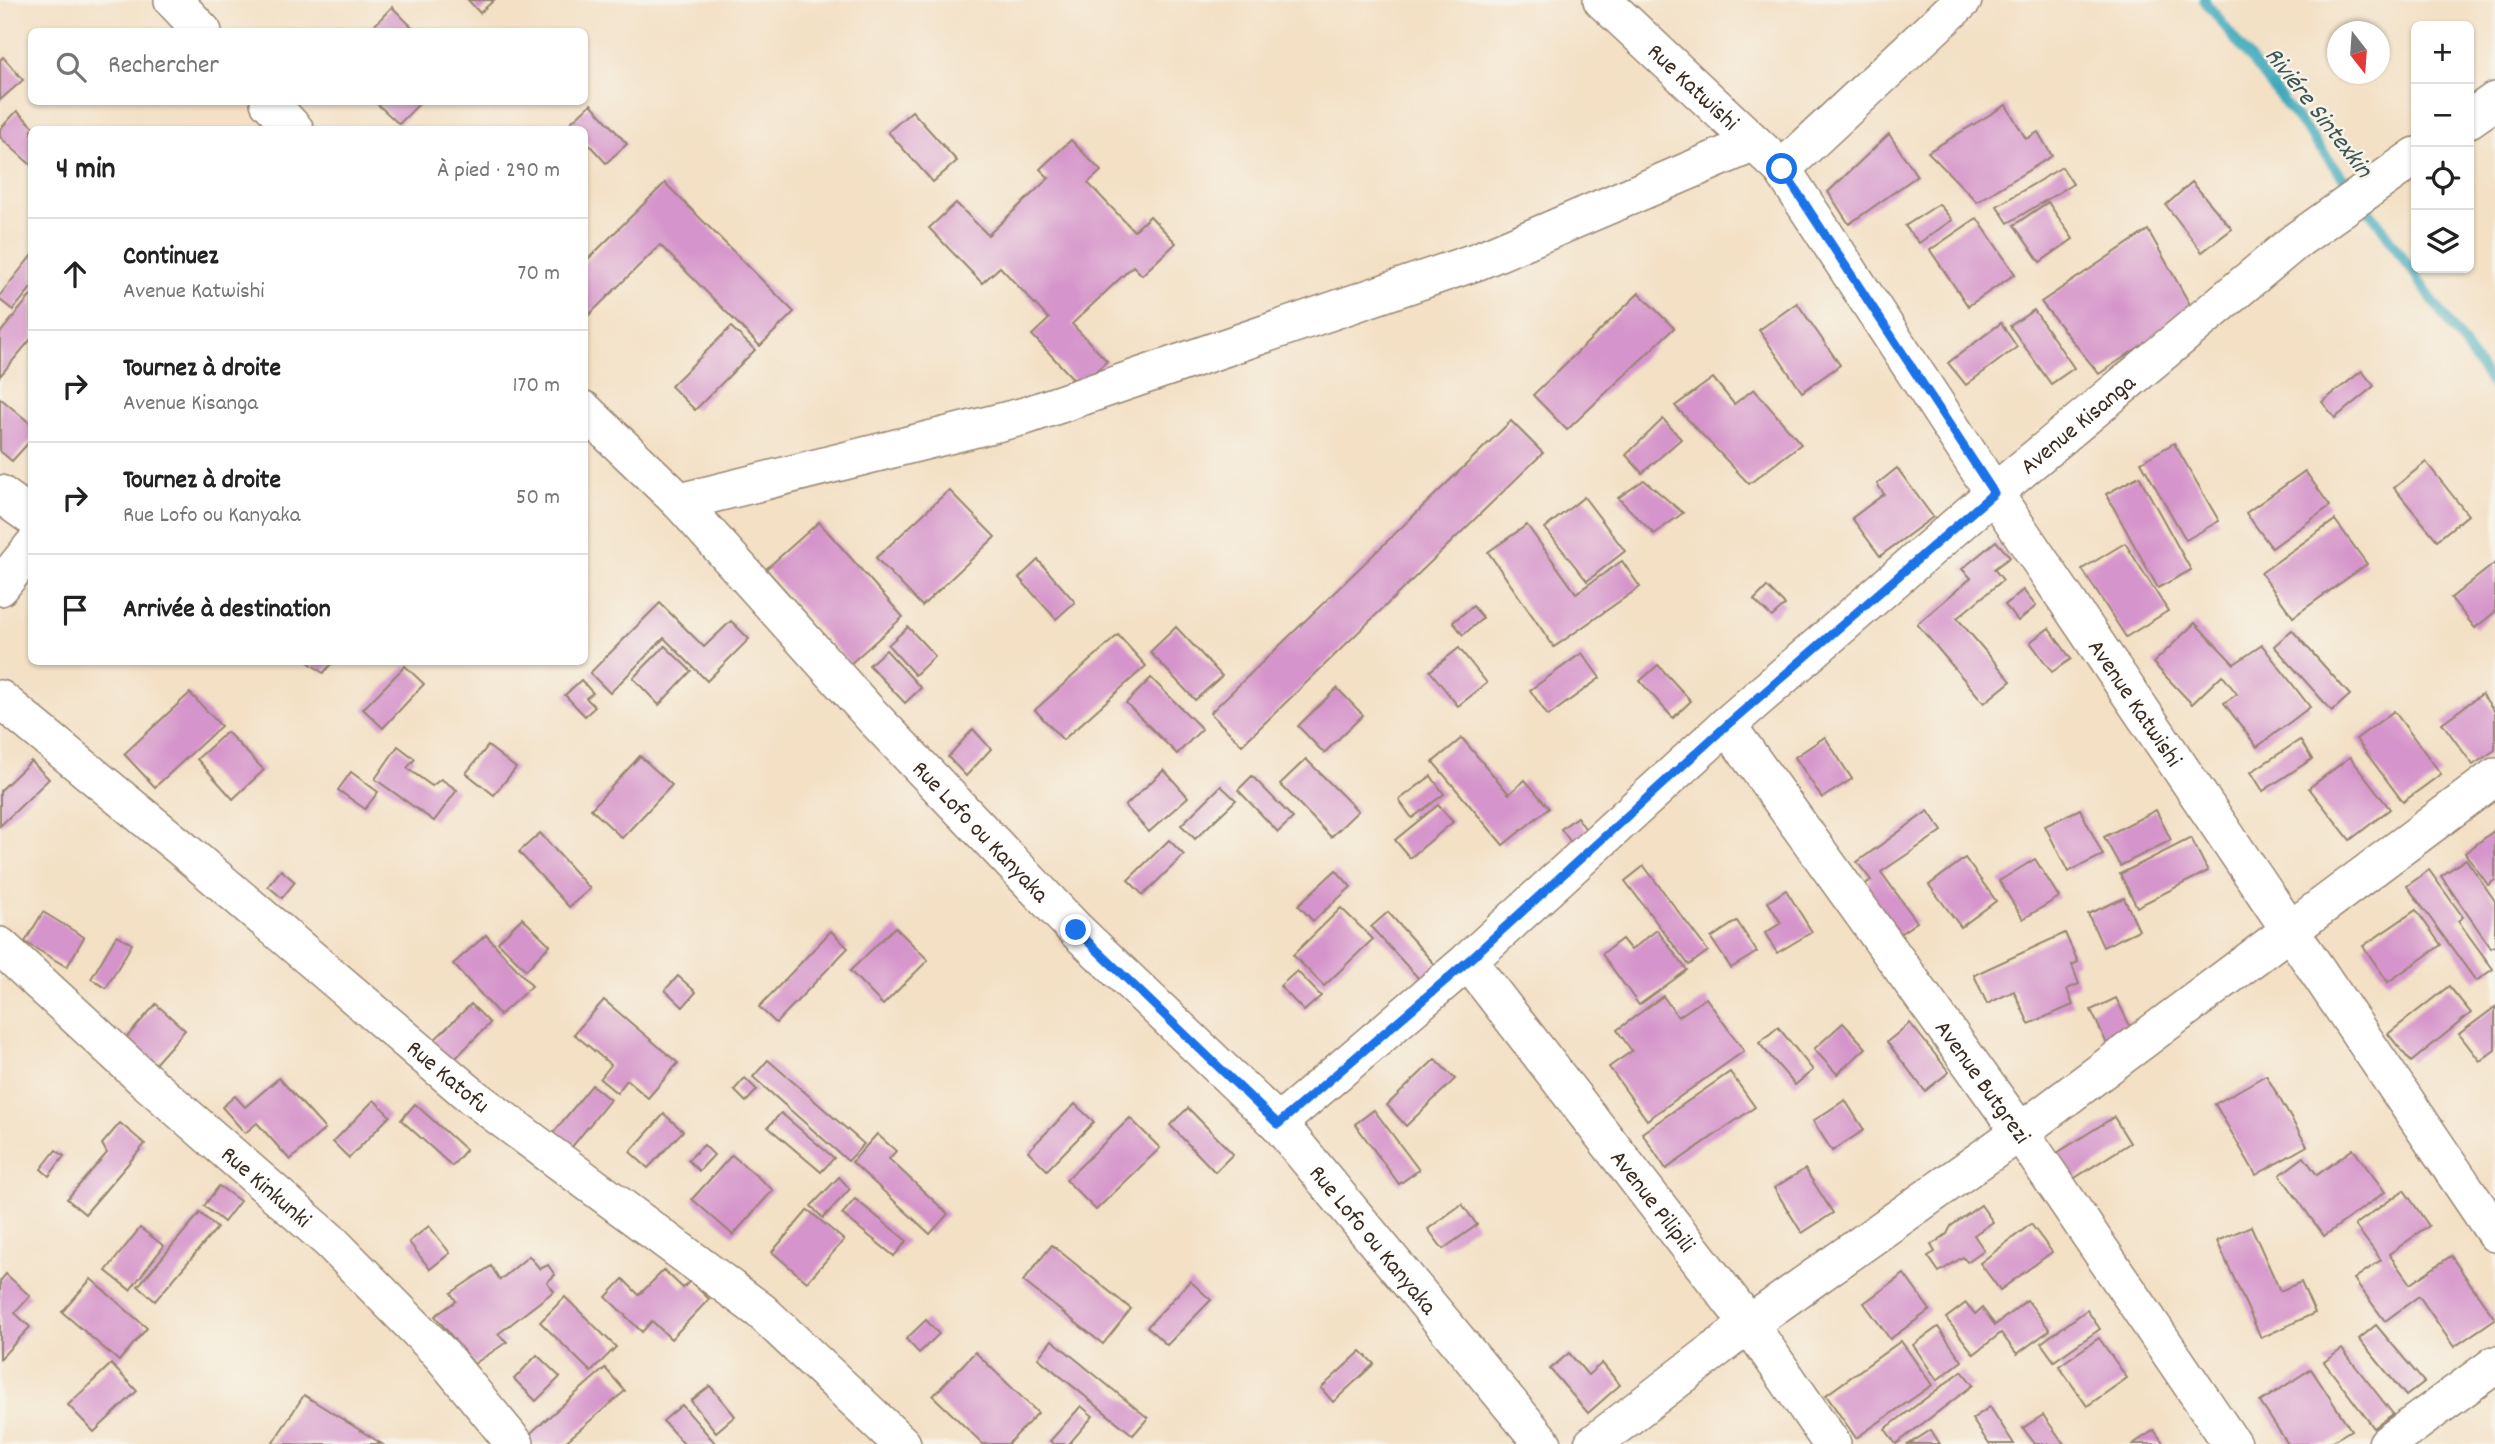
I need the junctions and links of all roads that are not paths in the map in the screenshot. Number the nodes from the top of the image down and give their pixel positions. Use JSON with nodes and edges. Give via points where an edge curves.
{"nodes":[{"id":1,"x":173,"y":0,"type":"edge"},
{"id":2,"x":1602,"y":0,"type":"edge"},
{"id":3,"x":1963,"y":0,"type":"edge"},
{"id":4,"x":199,"y":28,"type":"edge"},
{"id":5,"x":2495,"y":100,"type":"edge"},
{"id":6,"x":272,"y":105,"type":"edge"},
{"id":7,"x":2474,"y":115,"type":"edge"},
{"id":8,"x":291,"y":126,"type":"edge"},
{"id":9,"x":1754,"y":143,"type":"junction"},
{"id":10,"x":2411,"y":160,"type":"edge"},
{"id":11,"x":1782,"y":169,"type":"junction"},
{"id":12,"x":588,"y":414,"type":"edge"},
{"id":13,"x":1994,"y":493,"type":"junction"},
{"id":14,"x":0,"y":494,"type":"edge"},
{"id":15,"x":680,"y":502,"type":"junction"},
{"id":16,"x":28,"y":514,"type":"edge"},
{"id":17,"x":28,"y":552,"type":"edge"},
{"id":18,"x":0,"y":587,"type":"edge"},
{"id":19,"x":0,"y":699,"type":"edge"},
{"id":20,"x":1727,"y":725,"type":"junction"},
{"id":21,"x":2495,"y":777,"type":"edge"},
{"id":22,"x":2290,"y":931,"type":"junction"},
{"id":23,"x":0,"y":946,"type":"edge"},
{"id":24,"x":1468,"y":961,"type":"junction"},
{"id":25,"x":1278,"y":1124,"type":"junction"},
{"id":26,"x":2020,"y":1132,"type":"junction"},
{"id":27,"x":2495,"y":1233,"type":"edge"},
{"id":28,"x":1749,"y":1324,"type":"junction"},
{"id":29,"x":2495,"y":1366,"type":"edge"},
{"id":30,"x":515,"y":1444,"type":"edge"},
{"id":31,"x":902,"y":1444,"type":"edge"},
{"id":32,"x":1543,"y":1444,"type":"edge"},
{"id":33,"x":1593,"y":1444,"type":"edge"},
{"id":34,"x":1832,"y":1444,"type":"edge"},
{"id":35,"x":2232,"y":1444,"type":"edge"},
{"id":36,"x":2387,"y":1444,"type":"edge"}],
"edges":[{"from":1,"to":4,"type":"street"},
{"from":2,"to":9,"type":"street","name":"Rue Katwishi"},
{"from":3,"to":11,"type":"street"},
{"from":5,"to":7,"type":"street"},
{"from":6,"to":8,"type":"street"},
{"from":9,"to":11,"type":"street","name":"Rue Katwishi"},
{"from":9,"to":15,"type":"street","via":[[1478,261],[1025,416]]},
{"from":10,"to":13,"type":"street","name":"Avenue Kisanga","via":[[2297,240]]},
{"from":11,"to":13,"type":"street","name":"Avenue Katwishi"},
{"from":12,"to":15,"type":"street","name":"Rue Lofo ou Kanyaka"},
{"from":13,"to":20,"type":"street","name":"Avenue Kisanga"},
{"from":13,"to":22,"type":"street","name":"Avenue Katwishi"},
{"from":14,"to":16,"type":"street"},
{"from":15,"to":25,"type":"street","name":"Rue Lofo ou Kanyaka","via":[[871,715],[1076,930]]},
{"from":17,"to":18,"type":"street"},
{"from":19,"to":31,"type":"street","name":"Rue Katofu","via":[[473,1097],[761,1311]]},
{"from":20,"to":24,"type":"street","name":"Avenue Kisanga"},
{"from":20,"to":26,"type":"street","name":"Avenue Butgrezi"},
{"from":21,"to":22,"type":"street"},
{"from":22,"to":26,"type":"street"},
{"from":22,"to":27,"type":"street","name":"Avenue Katwishi"},
{"from":23,"to":30,"type":"street","name":"Rue Kinkunki","via":[[331,1242],[440,1353]]},
{"from":24,"to":25,"type":"street","name":"Avenue Kisanga"},
{"from":24,"to":28,"type":"street","name":"Avenue Pilipili"},
{"from":25,"to":32,"type":"street","name":"Rue Lofo ou Kanyaka"},
{"from":26,"to":28,"type":"street"},
{"from":26,"to":35,"type":"street","name":"Avenue Butgrezi"},
{"from":28,"to":33,"type":"street"},
{"from":28,"to":34,"type":"street","name":"Avenue Pilipili"},
{"from":29,"to":36,"type":"street"}]}
